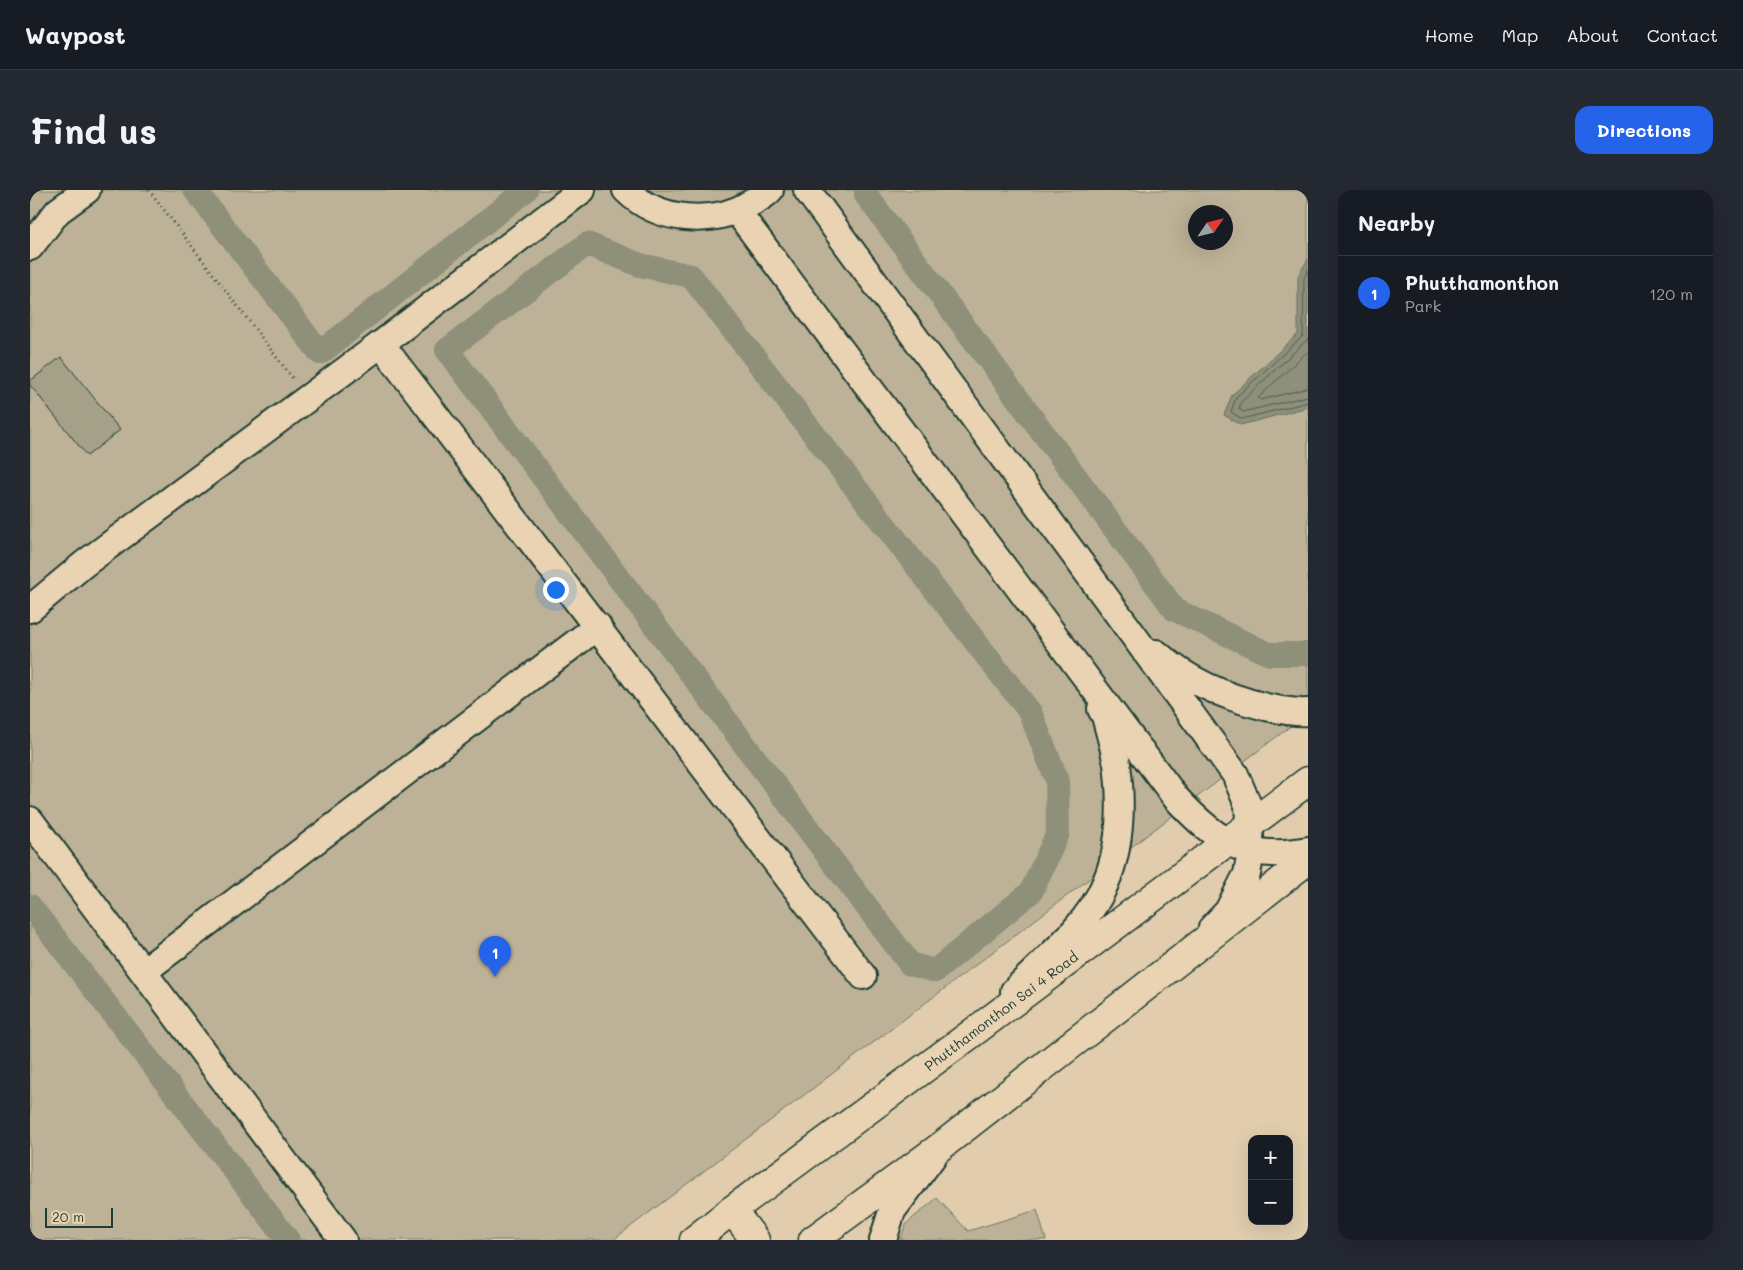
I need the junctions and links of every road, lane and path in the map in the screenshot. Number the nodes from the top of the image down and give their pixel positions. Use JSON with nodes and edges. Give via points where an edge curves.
{"nodes":[{"id":1,"x":87,"y":190,"type":"edge"},
{"id":2,"x":149,"y":190,"type":"edge"},
{"id":3,"x":582,"y":190,"type":"edge"},
{"id":4,"x":626,"y":190,"type":"edge"},
{"id":5,"x":770,"y":190,"type":"edge"},
{"id":6,"x":807,"y":190,"type":"edge"},
{"id":7,"x":737,"y":211,"type":"junction"},
{"id":8,"x":30,"y":247,"type":"edge"},
{"id":9,"x":381,"y":344,"type":"junction"},
{"id":10,"x":308,"y":399,"type":"junction"},
{"id":11,"x":30,"y":609,"type":"edge"},
{"id":12,"x":598,"y":626,"type":"junction"},
{"id":13,"x":1127,"y":627,"type":"junction"},
{"id":14,"x":1086,"y":678,"type":"junction"},
{"id":15,"x":1308,"y":712,"type":"edge"},
{"id":16,"x":1308,"y":781,"type":"edge"},
{"id":17,"x":30,"y":820,"type":"edge"},
{"id":18,"x":1242,"y":840,"type":"junction"},
{"id":19,"x":1308,"y":850,"type":"edge"},
{"id":20,"x":1308,"y":860,"type":"edge"},
{"id":21,"x":1190,"y":952,"type":"junction"},
{"id":22,"x":144,"y":971,"type":"junction"},
{"id":23,"x":863,"y":976,"type":"dead end"},
{"id":24,"x":966,"y":1037,"type":"junction"},
{"id":25,"x":940,"y":1147,"type":"junction"},
{"id":26,"x":732,"y":1210,"type":"junction"},
{"id":27,"x":343,"y":1240,"type":"edge"},
{"id":28,"x":694,"y":1240,"type":"edge"},
{"id":29,"x":755,"y":1240,"type":"edge"},
{"id":30,"x":813,"y":1240,"type":"edge"},
{"id":31,"x":883,"y":1240,"type":"edge"}],
"edges":[{"from":1,"to":8,"type":"street","via":[[58,211]]},
{"from":2,"to":10,"type":"path"},
{"from":3,"to":9,"type":"street"},
{"from":4,"to":7,"type":"street","via":[[652,208],[680,217],[709,218]]},
{"from":5,"to":7,"type":"street"},
{"from":6,"to":13,"type":"street"},
{"from":7,"to":14,"type":"street"},
{"from":9,"to":10,"type":"street"},
{"from":9,"to":12,"type":"street"},
{"from":10,"to":11,"type":"street","via":[[84,564]]},
{"from":12,"to":22,"type":"street"},
{"from":12,"to":23,"type":"street"},
{"from":13,"to":15,"type":"street","via":[[1195,682],[1239,700],[1293,713]]},
{"from":13,"to":18,"type":"street","via":[[1235,774],[1248,805]]},
{"from":14,"to":18,"type":"street","via":[[1176,798],[1198,822],[1219,838]]},
{"from":14,"to":24,"type":"street","via":[[1104,716],[1116,763],[1120,808],[1115,849],[1105,885],[1072,934]]},
{"from":16,"to":18,"type":"main road","name":"Phutthamonthon Sai 4 Road"},
{"from":17,"to":22,"type":"street"},
{"from":18,"to":19,"type":"street","via":[[1275,853]]},
{"from":18,"to":21,"type":"street","via":[[1247,874],[1228,911]]},
{"from":18,"to":24,"type":"main road","name":"Phutthamonthon Sai 4 Road"},
{"from":20,"to":21,"type":"main road"},
{"from":21,"to":25,"type":"main road"},
{"from":22,"to":27,"type":"street"},
{"from":24,"to":26,"type":"main road","name":"Phutthamonthon Sai 4 Road"},
{"from":25,"to":30,"type":"main road"},
{"from":25,"to":31,"type":"street","via":[[892,1211]]},
{"from":26,"to":28,"type":"main road","name":"Phutthamonthon Sai 4 Road"},
{"from":26,"to":29,"type":"main road"}]}
